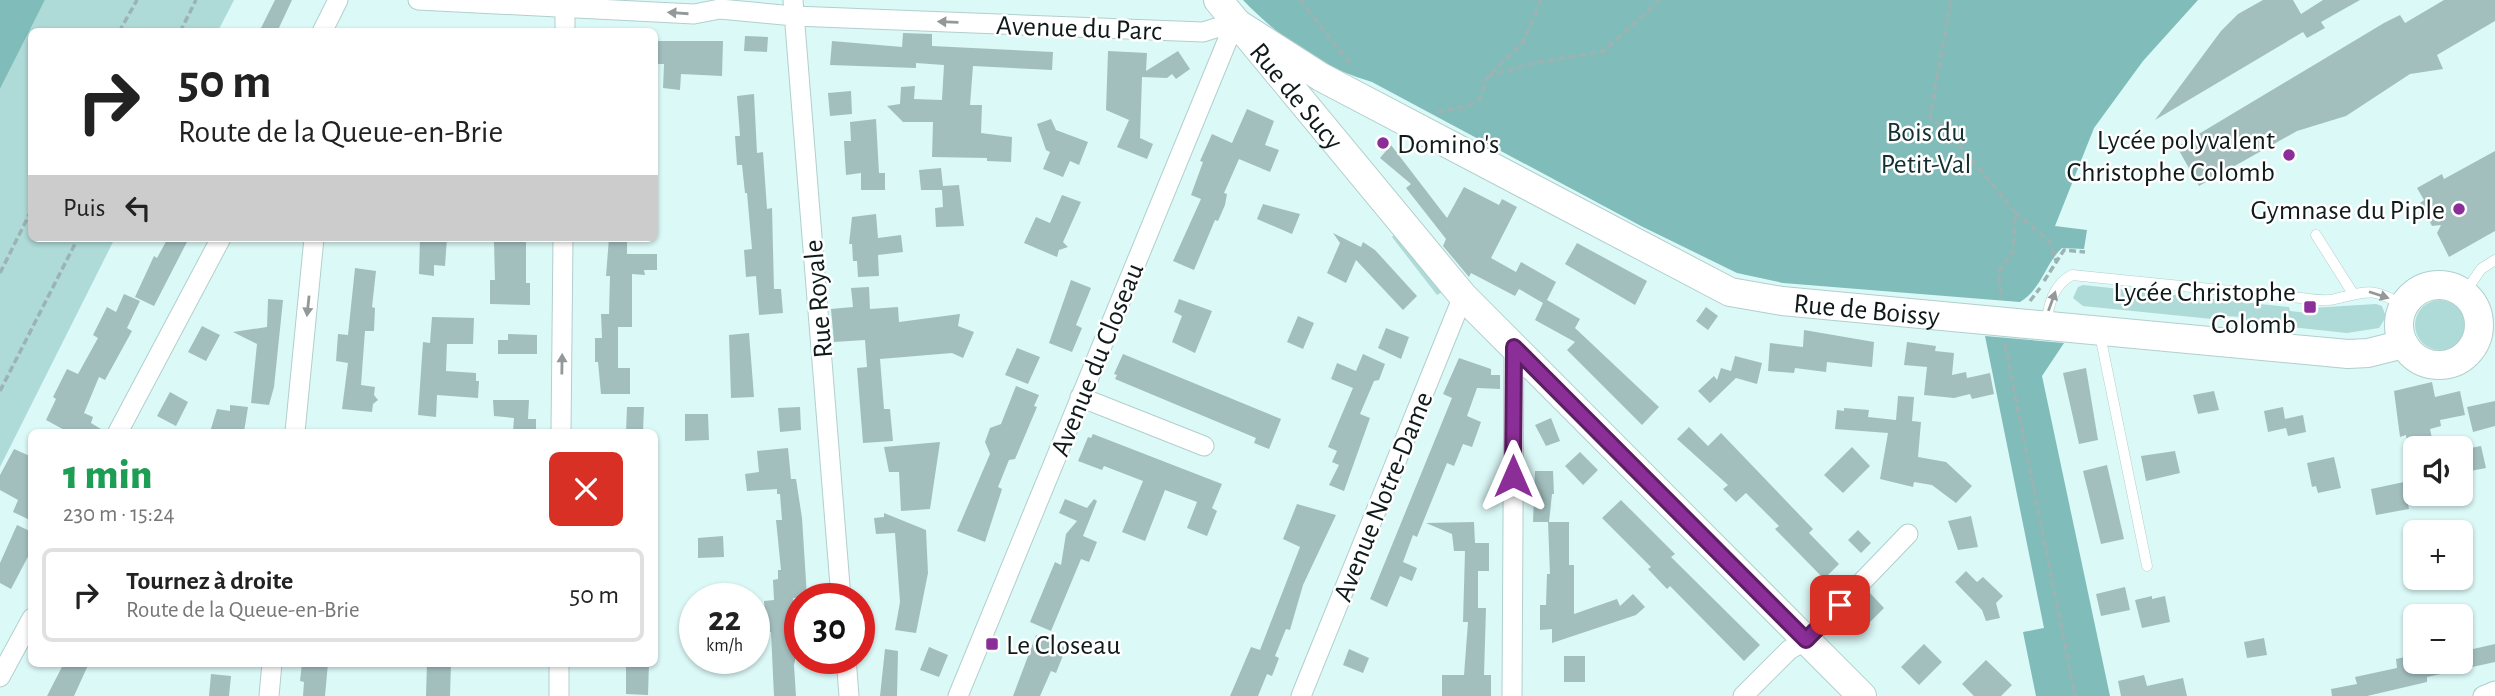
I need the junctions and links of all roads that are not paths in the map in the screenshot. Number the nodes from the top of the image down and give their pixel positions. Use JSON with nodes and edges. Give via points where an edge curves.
{"nodes":[{"id":1,"x":338,"y":0,"type":"edge"},
{"id":2,"x":418,"y":0,"type":"edge"},
{"id":3,"x":1218,"y":0,"type":"edge"},
{"id":4,"x":565,"y":3,"type":"edge"},
{"id":5,"x":794,"y":8,"type":"edge"},
{"id":6,"x":1235,"y":22,"type":"junction"},
{"id":7,"x":324,"y":28,"type":"edge"},
{"id":8,"x":565,"y":28,"type":"edge"},
{"id":9,"x":1321,"y":77,"type":"junction"},
{"id":10,"x":1291,"y":91,"type":"junction"},
{"id":11,"x":1373,"y":104,"type":"junction"},
{"id":12,"x":1331,"y":107,"type":"junction"},
{"id":13,"x":1336,"y":141,"type":"junction"},
{"id":14,"x":2316,"y":234,"type":"dead end"},
{"id":15,"x":219,"y":242,"type":"edge"},
{"id":16,"x":314,"y":242,"type":"edge"},
{"id":17,"x":563,"y":242,"type":"edge"},
{"id":18,"x":2495,"y":260,"type":"edge"},
{"id":19,"x":2352,"y":292,"type":"junction"},
{"id":20,"x":2464,"y":294,"type":"junction"},
{"id":21,"x":1463,"y":296,"type":"junction"},
{"id":22,"x":2404,"y":306,"type":"junction"},
{"id":23,"x":2046,"y":325,"type":"junction"},
{"id":24,"x":2099,"y":331,"type":"junction"},
{"id":25,"x":2404,"y":344,"type":"junction"},
{"id":26,"x":1514,"y":347,"type":"junction"},
{"id":27,"x":2484,"y":351,"type":"edge"},
{"id":28,"x":1080,"y":397,"type":"junction"},
{"id":29,"x":120,"y":429,"type":"edge"},
{"id":30,"x":295,"y":429,"type":"edge"},
{"id":31,"x":561,"y":429,"type":"edge"},
{"id":32,"x":1204,"y":446,"type":"dead end"},
{"id":33,"x":1908,"y":534,"type":"dead end"},
{"id":34,"x":2147,"y":566,"type":"dead end"},
{"id":35,"x":840,"y":583,"type":"edge"},
{"id":36,"x":28,"y":625,"type":"edge"},
{"id":37,"x":1806,"y":640,"type":"junction"},
{"id":38,"x":272,"y":667,"type":"edge"},
{"id":39,"x":559,"y":667,"type":"edge"},
{"id":40,"x":847,"y":674,"type":"edge"},
{"id":41,"x":0,"y":677,"type":"edge"},
{"id":42,"x":2495,"y":691,"type":"edge"},
{"id":43,"x":269,"y":696,"type":"edge"},
{"id":44,"x":559,"y":696,"type":"edge"},
{"id":45,"x":849,"y":696,"type":"edge"},
{"id":46,"x":958,"y":696,"type":"edge"},
{"id":47,"x":1301,"y":696,"type":"edge"},
{"id":48,"x":1512,"y":696,"type":"edge"},
{"id":49,"x":1743,"y":696,"type":"edge"},
{"id":50,"x":1862,"y":696,"type":"edge"},
{"id":51,"x":2483,"y":696,"type":"edge"}],
"edges":[{"from":1,"to":7,"type":"street"},
{"from":2,"to":4,"type":"street","name":"Avenue du Parc"},
{"from":3,"to":6,"type":"street","name":"Rue de Sucy"},
{"from":5,"to":4,"type":"street","name":"Avenue du Parc","one_way":true,"via":[[694,14]]},
{"from":4,"to":8,"type":"street"},
{"from":6,"to":5,"type":"street","name":"Avenue du Parc","one_way":true,"via":[[1203,32]]},
{"from":5,"to":35,"type":"street","name":"Rue Royale"},
{"from":6,"to":9,"type":"street","name":"Rue de Boissy"},
{"from":6,"to":10,"type":"street","name":"Rue de Sucy"},
{"from":6,"to":28,"type":"street","name":"Avenue du Closeau"},
{"from":9,"to":11,"type":"street","name":"Rue de Boissy"},
{"from":9,"to":12,"type":"street","name":"Rue de Sucy"},
{"from":10,"to":12,"type":"street"},
{"from":10,"to":13,"type":"street","name":"Rue de Sucy"},
{"from":11,"to":12,"type":"street"},
{"from":11,"to":23,"type":"street","name":"Rue de Boissy","via":[[1731,292],[1782,301]]},
{"from":12,"to":13,"type":"street","name":"Rue de Sucy"},
{"from":13,"to":21,"type":"street"},
{"from":14,"to":19,"type":"lane"},
{"from":15,"to":29,"type":"street"},
{"from":16,"to":30,"type":"street","one_way":true},
{"from":31,"to":17,"type":"street","one_way":true},
{"from":18,"to":20,"type":"lane","via":[[2481,269]]},
{"from":19,"to":22,"type":"lane","one_way":true,"via":[[2368,291]]},
{"from":23,"to":19,"type":"lane","one_way":true,"via":[[2053,293],[2072,275],[2301,299],[2333,300]]},
{"from":20,"to":22,"type":"street","via":[[2431,286],[2410,297]]},
{"from":20,"to":27,"type":"street","via":[[2472,303]]},
{"from":21,"to":26,"type":"street"},
{"from":21,"to":47,"type":"street","name":"Avenue Notre-Dame"},
{"from":22,"to":25,"type":"street","via":[[2400,319]]},
{"from":23,"to":24,"type":"street","name":"Rue de Boissy"},
{"from":24,"to":25,"type":"street","name":"Rue de Boissy","via":[[2348,354]]},
{"from":24,"to":34,"type":"lane"},
{"from":25,"to":27,"type":"street","via":[[2411,354],[2432,365]]},
{"from":26,"to":37,"type":"street"},
{"from":26,"to":48,"type":"street"},
{"from":28,"to":32,"type":"street"},
{"from":28,"to":46,"type":"street","name":"Avenue du Closeau"},
{"from":33,"to":37,"type":"street"},
{"from":36,"to":41,"type":"street"},
{"from":37,"to":49,"type":"street","via":[[1789,650]]},
{"from":37,"to":50,"type":"street"},
{"from":38,"to":43,"type":"street"},
{"from":39,"to":44,"type":"street"},
{"from":40,"to":45,"type":"street"},
{"from":42,"to":51,"type":"street"}]}
